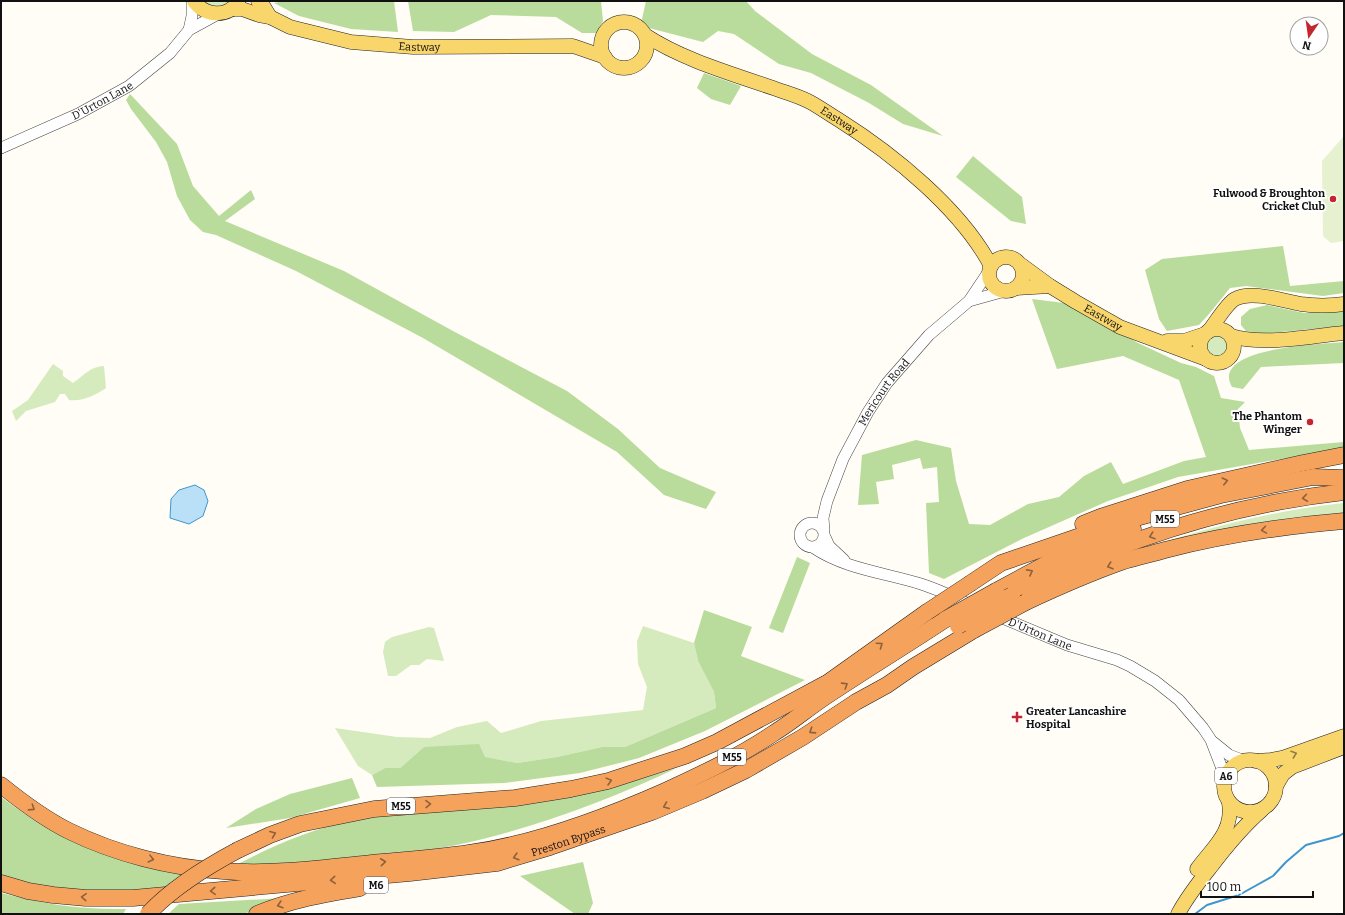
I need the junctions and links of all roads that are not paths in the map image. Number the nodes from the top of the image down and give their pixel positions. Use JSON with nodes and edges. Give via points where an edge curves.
{"nodes":[{"id":1,"x":193,"y":1,"type":"edge"},
{"id":2,"x":258,"y":1,"type":"edge"},
{"id":3,"x":230,"y":8,"type":"edge"},
{"id":4,"x":270,"y":17,"type":"junction"},
{"id":5,"x":189,"y":30,"type":"junction"},
{"id":6,"x":645,"y":35,"type":"junction"},
{"id":7,"x":603,"y":36,"type":"junction"},
{"id":8,"x":573,"y":46,"type":"junction"},
{"id":9,"x":674,"y":51,"type":"junction"},
{"id":10,"x":646,"y":54,"type":"junction"},
{"id":11,"x":605,"y":57,"type":"junction"},
{"id":12,"x":1,"y":148,"type":"edge"},
{"id":13,"x":973,"y":238,"type":"junction"},
{"id":14,"x":1016,"y":261,"type":"junction"},
{"id":15,"x":990,"y":268,"type":"junction"},
{"id":16,"x":1050,"y":286,"type":"junction"},
{"id":17,"x":1011,"y":290,"type":"junction"},
{"id":18,"x":969,"y":301,"type":"junction"},
{"id":19,"x":1344,"y":304,"type":"edge"},
{"id":20,"x":1227,"y":307,"type":"junction"},
{"id":21,"x":1206,"y":333,"type":"junction"},
{"id":22,"x":1344,"y":333,"type":"edge"},
{"id":23,"x":1230,"y":334,"type":"junction"},
{"id":24,"x":1273,"y":340,"type":"junction"},
{"id":25,"x":1160,"y":342,"type":"junction"},
{"id":26,"x":1206,"y":359,"type":"junction"},
{"id":27,"x":1229,"y":359,"type":"junction"},
{"id":28,"x":1344,"y":455,"type":"edge"},
{"id":29,"x":1344,"y":479,"type":"edge"},
{"id":30,"x":1344,"y":492,"type":"edge"},
{"id":31,"x":826,"y":504,"type":"junction"},
{"id":32,"x":1344,"y":521,"type":"edge"},
{"id":33,"x":805,"y":525,"type":"junction"},
{"id":34,"x":824,"y":533,"type":"junction"},
{"id":35,"x":814,"y":548,"type":"junction"},
{"id":36,"x":1019,"y":556,"type":"junction"},
{"id":37,"x":847,"y":563,"type":"junction"},
{"id":38,"x":1019,"y":599,"type":"junction"},
{"id":39,"x":952,"y":623,"type":"junction"},
{"id":40,"x":825,"y":684,"type":"junction"},
{"id":41,"x":856,"y":702,"type":"junction"},
{"id":42,"x":1344,"y":736,"type":"edge"},
{"id":43,"x":1211,"y":740,"type":"junction"},
{"id":44,"x":1344,"y":747,"type":"edge"},
{"id":45,"x":1250,"y":761,"type":"junction"},
{"id":46,"x":1224,"y":782,"type":"junction"},
{"id":47,"x":1,"y":785,"type":"edge"},
{"id":48,"x":1276,"y":786,"type":"junction"},
{"id":49,"x":1229,"y":802,"type":"junction"},
{"id":50,"x":1262,"y":809,"type":"junction"},
{"id":51,"x":496,"y":856,"type":"junction"},
{"id":52,"x":1,"y":883,"type":"edge"},
{"id":53,"x":1174,"y":911,"type":"edge"},
{"id":54,"x":148,"y":914,"type":"edge"},
{"id":55,"x":257,"y":914,"type":"edge"}],
"edges":[{"from":1,"to":3,"type":"main road","name":"Eastway","via":[[200,8],[213,13]]},
{"from":1,"to":5,"type":"street"},
{"from":2,"to":4,"type":"main road","name":"Eastway"},
{"from":3,"to":4,"type":"main road","name":"Eastway"},
{"from":3,"to":5,"type":"street","name":"D'Urton Lane"},
{"from":4,"to":8,"type":"main road","name":"Eastway","via":[[290,27],[351,42],[413,47]]},
{"from":5,"to":12,"type":"street","name":"D'Urton Lane","via":[[170,53],[129,86],[78,114]]},
{"from":6,"to":7,"type":"main road","name":"Eastway","via":[[636,26],[623,23],[611,27]]},
{"from":6,"to":9,"type":"main road","name":"Eastway"},
{"from":6,"to":10,"type":"main road"},
{"from":7,"to":8,"type":"main road","name":"Eastway"},
{"from":7,"to":11,"type":"main road","via":[[602,50]]},
{"from":8,"to":11,"type":"main road","name":"Eastway"},
{"from":9,"to":10,"type":"main road","name":"Eastway"},
{"from":9,"to":13,"type":"main road","name":"Eastway","via":[[808,101],[858,132],[910,171],[945,204]]},
{"from":10,"to":11,"type":"main road","name":"Eastway","via":[[639,63],[625,68],[615,66]]},
{"from":13,"to":14,"type":"main road","name":"Eastway"},
{"from":13,"to":15,"type":"main road","name":"Eastway","via":[[984,252]]},
{"from":14,"to":15,"type":"main road","via":[[1001,257]]},
{"from":14,"to":16,"type":"main road","name":"Eastway"},
{"from":14,"to":17,"type":"main road","via":[[1023,270],[1022,282]]},
{"from":15,"to":17,"type":"main road","via":[[989,277],[994,286],[999,290]]},
{"from":15,"to":18,"type":"street","name":"Mericourt Road"},
{"from":16,"to":17,"type":"main road"},
{"from":16,"to":25,"type":"main road","name":"Eastway","via":[[1120,327]]},
{"from":17,"to":18,"type":"street","name":"Mericourt Road"},
{"from":18,"to":31,"type":"street","name":"Mericourt Road","via":[[929,335],[887,383],[843,459]]},
{"from":19,"to":20,"type":"main road","via":[[1302,304],[1244,296],[1234,300]]},
{"from":20,"to":21,"type":"main road"},
{"from":20,"to":23,"type":"main road","via":[[1225,321]]},
{"from":21,"to":23,"type":"main road","via":[[1220,329]]},
{"from":21,"to":25,"type":"main road","name":"Eastway","via":[[1184,341]]},
{"from":21,"to":26,"type":"main road","via":[[1200,349]]},
{"from":22,"to":24,"type":"main road"},
{"from":23,"to":24,"type":"main road","via":[[1244,339]]},
{"from":23,"to":27,"type":"main road","via":[[1235,348]]},
{"from":24,"to":27,"type":"main road"},
{"from":25,"to":26,"type":"main road","name":"Eastway"},
{"from":26,"to":27,"type":"main road","via":[[1218,364]]},
{"from":36,"to":28,"type":"highway","number":"M55","one_way":true,"via":[[1075,527],[1187,489]]},
{"from":29,"to":36,"type":"highway","number":"M55","via":[[1314,477],[1221,495],[1109,526]]},
{"from":39,"to":29,"type":"highway","number":"M55","one_way":true,"bridge":true,"via":[[996,590],[1046,564],[1094,544],[1228,500]]},
{"from":30,"to":38,"type":"highway","number":"M55","one_way":true,"via":[[1262,506],[1154,535],[1034,584]]},
{"from":31,"to":33,"type":"street","name":"Mericourt Road"},
{"from":31,"to":34,"type":"street","name":"Mericourt Road","via":[[823,518]]},
{"from":32,"to":38,"type":"highway","number":"M55","one_way":true,"via":[[1265,530],[1175,547],[1126,560]]},
{"from":33,"to":34,"type":"street","via":[[819,524]]},
{"from":33,"to":35,"type":"street","via":[[800,534],[801,541],[806,546]]},
{"from":34,"to":35,"type":"street","via":[[822,543]]},
{"from":34,"to":37,"type":"street","name":"D'Urton Lane","via":[[829,546]]},
{"from":35,"to":37,"type":"street","name":"D'Urton Lane"},
{"from":40,"to":36,"type":"highway","number":"M55","one_way":true,"bridge":true,"via":[[970,583],[1001,563]]},
{"from":37,"to":43,"type":"street","name":"D'Urton Lane","via":[[922,584],[1053,639],[1130,666],[1179,700]]},
{"from":38,"to":39,"type":"highway","number":"M55","bridge":true},
{"from":38,"to":41,"type":"highway","number":"M55","bridge":true,"via":[[887,685]]},
{"from":39,"to":41,"type":"highway","number":"M55"},
{"from":51,"to":39,"type":"highway","number":"M55","one_way":true,"via":[[618,810],[720,763],[774,734],[824,698]]},
{"from":40,"to":51,"type":"highway","number":"M55","via":[[778,719],[684,772]]},
{"from":54,"to":40,"type":"highway","number":"M55","one_way":true,"bridge":true,"via":[[176,888],[221,859],[270,835],[300,824],[374,809],[515,798],[608,781],[685,756],[717,742]]},
{"from":41,"to":51,"type":"highway","name":"Preston Bypass","number":"M55","one_way":true,"via":[[779,752],[702,791],[652,812],[550,847]]},
{"from":45,"to":42,"type":"main road","one_way":true,"via":[[1282,758]]},
{"from":43,"to":45,"type":"street","name":"D'Urton Lane","via":[[1229,755]]},
{"from":43,"to":46,"type":"street","name":"D'Urton Lane"},
{"from":44,"to":48,"type":"main road","number":"A6","via":[[1292,767],[1283,774]]},
{"from":45,"to":46,"type":"main road","number":"A6","via":[[1231,768]]},
{"from":45,"to":48,"type":"main road","via":[[1264,764],[1274,777]]},
{"from":46,"to":49,"type":"main road","number":"A6","via":[[1224,792]]},
{"from":47,"to":51,"type":"highway","name":"Preston Bypass","number":"M55","one_way":true,"via":[[70,831],[131,854],[181,866],[222,871],[274,871],[470,853]]},
{"from":48,"to":50,"type":"main road","number":"A6","via":[[1274,797]]},
{"from":49,"to":50,"type":"main road","via":[[1241,811],[1255,812]]},
{"from":49,"to":53,"type":"main road","number":"A6","via":[[1230,817],[1227,829],[1188,880]]},
{"from":50,"to":53,"type":"main road","number":"A6","via":[[1244,826]]},
{"from":51,"to":52,"type":"highway","name":"Preston Bypass","number":"M55","one_way":true,"via":[[410,873],[116,898],[53,895]]},
{"from":51,"to":55,"type":"highway","number":"M6","one_way":true,"via":[[410,881],[313,896]]}]}
